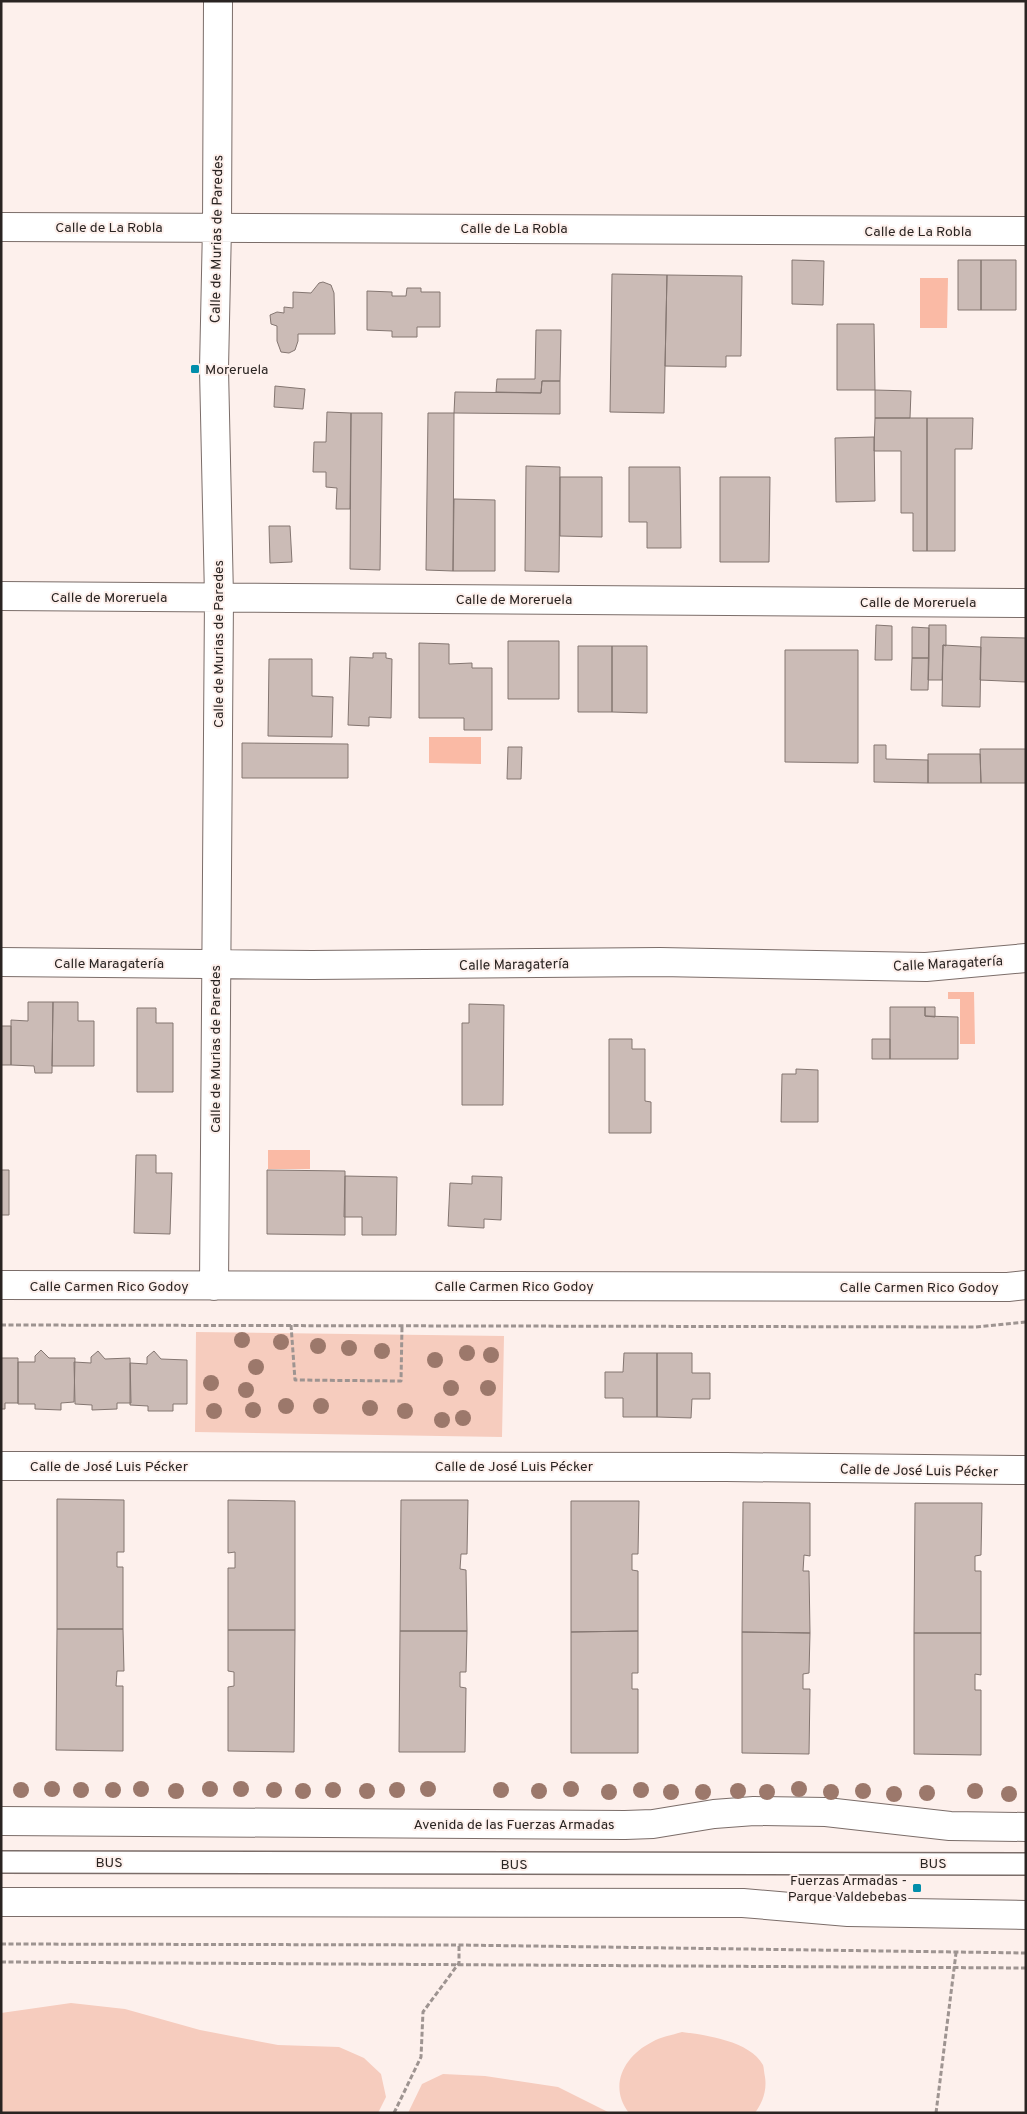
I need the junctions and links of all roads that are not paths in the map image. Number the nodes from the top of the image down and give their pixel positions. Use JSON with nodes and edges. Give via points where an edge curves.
{"nodes":[{"id":1,"x":218,"y":1,"type":"edge"},
{"id":2,"x":217,"y":226,"type":"junction"},
{"id":3,"x":1,"y":227,"type":"edge"},
{"id":4,"x":1026,"y":231,"type":"edge"},
{"id":5,"x":1,"y":596,"type":"edge"},
{"id":6,"x":219,"y":597,"type":"junction"},
{"id":7,"x":1026,"y":603,"type":"edge"},
{"id":8,"x":1026,"y":958,"type":"edge"},
{"id":9,"x":1,"y":962,"type":"edge"},
{"id":10,"x":216,"y":964,"type":"junction"},
{"id":11,"x":1,"y":1285,"type":"edge"},
{"id":12,"x":1026,"y":1285,"type":"edge"},
{"id":13,"x":214,"y":1286,"type":"junction"},
{"id":14,"x":1,"y":1466,"type":"edge"},
{"id":15,"x":1026,"y":1470,"type":"edge"},
{"id":16,"x":1,"y":1821,"type":"edge"},
{"id":17,"x":1026,"y":1827,"type":"edge"},
{"id":18,"x":1,"y":1862,"type":"edge"},
{"id":19,"x":1026,"y":1864,"type":"edge"},
{"id":20,"x":1026,"y":1901,"type":"edge"},
{"id":21,"x":1,"y":1902,"type":"edge"},
{"id":22,"x":983,"y":1914,"type":"junction"},
{"id":23,"x":1026,"y":1915,"type":"edge"}],
"edges":[{"from":1,"to":2,"type":"street","name":"Calle de Murias de Paredes"},
{"from":2,"to":3,"type":"street","name":"Calle de La Robla"},
{"from":2,"to":4,"type":"street","name":"Calle de La Robla"},
{"from":2,"to":6,"type":"street","name":"Calle de Murias de Paredes","via":[[214,369]]},
{"from":5,"to":6,"type":"street","name":"Calle de Moreruela"},
{"from":6,"to":7,"type":"street","name":"Calle de Moreruela"},
{"from":6,"to":10,"type":"street","name":"Calle de Murias de Paredes"},
{"from":8,"to":10,"type":"street","name":"Calle Maragatería","via":[[926,967],[660,962]]},
{"from":9,"to":10,"type":"street","name":"Calle Maragatería"},
{"from":10,"to":13,"type":"street","name":"Calle de Murias de Paredes"},
{"from":11,"to":13,"type":"street","name":"Calle Carmen Rico Godoy"},
{"from":12,"to":13,"type":"street","name":"Calle Carmen Rico Godoy"},
{"from":14,"to":15,"type":"street","name":"Calle de José Luis Pécker"},
{"from":16,"to":17,"type":"street","name":"Avenida de las Fuerzas Armadas","via":[[625,1825],[754,1811],[826,1812],[950,1826]]},
{"from":18,"to":19,"type":"lane","name":"BUS"},
{"from":20,"to":22,"type":"street"},
{"from":21,"to":22,"type":"street","via":[[743,1903],[848,1912]]},
{"from":22,"to":23,"type":"street"}]}
